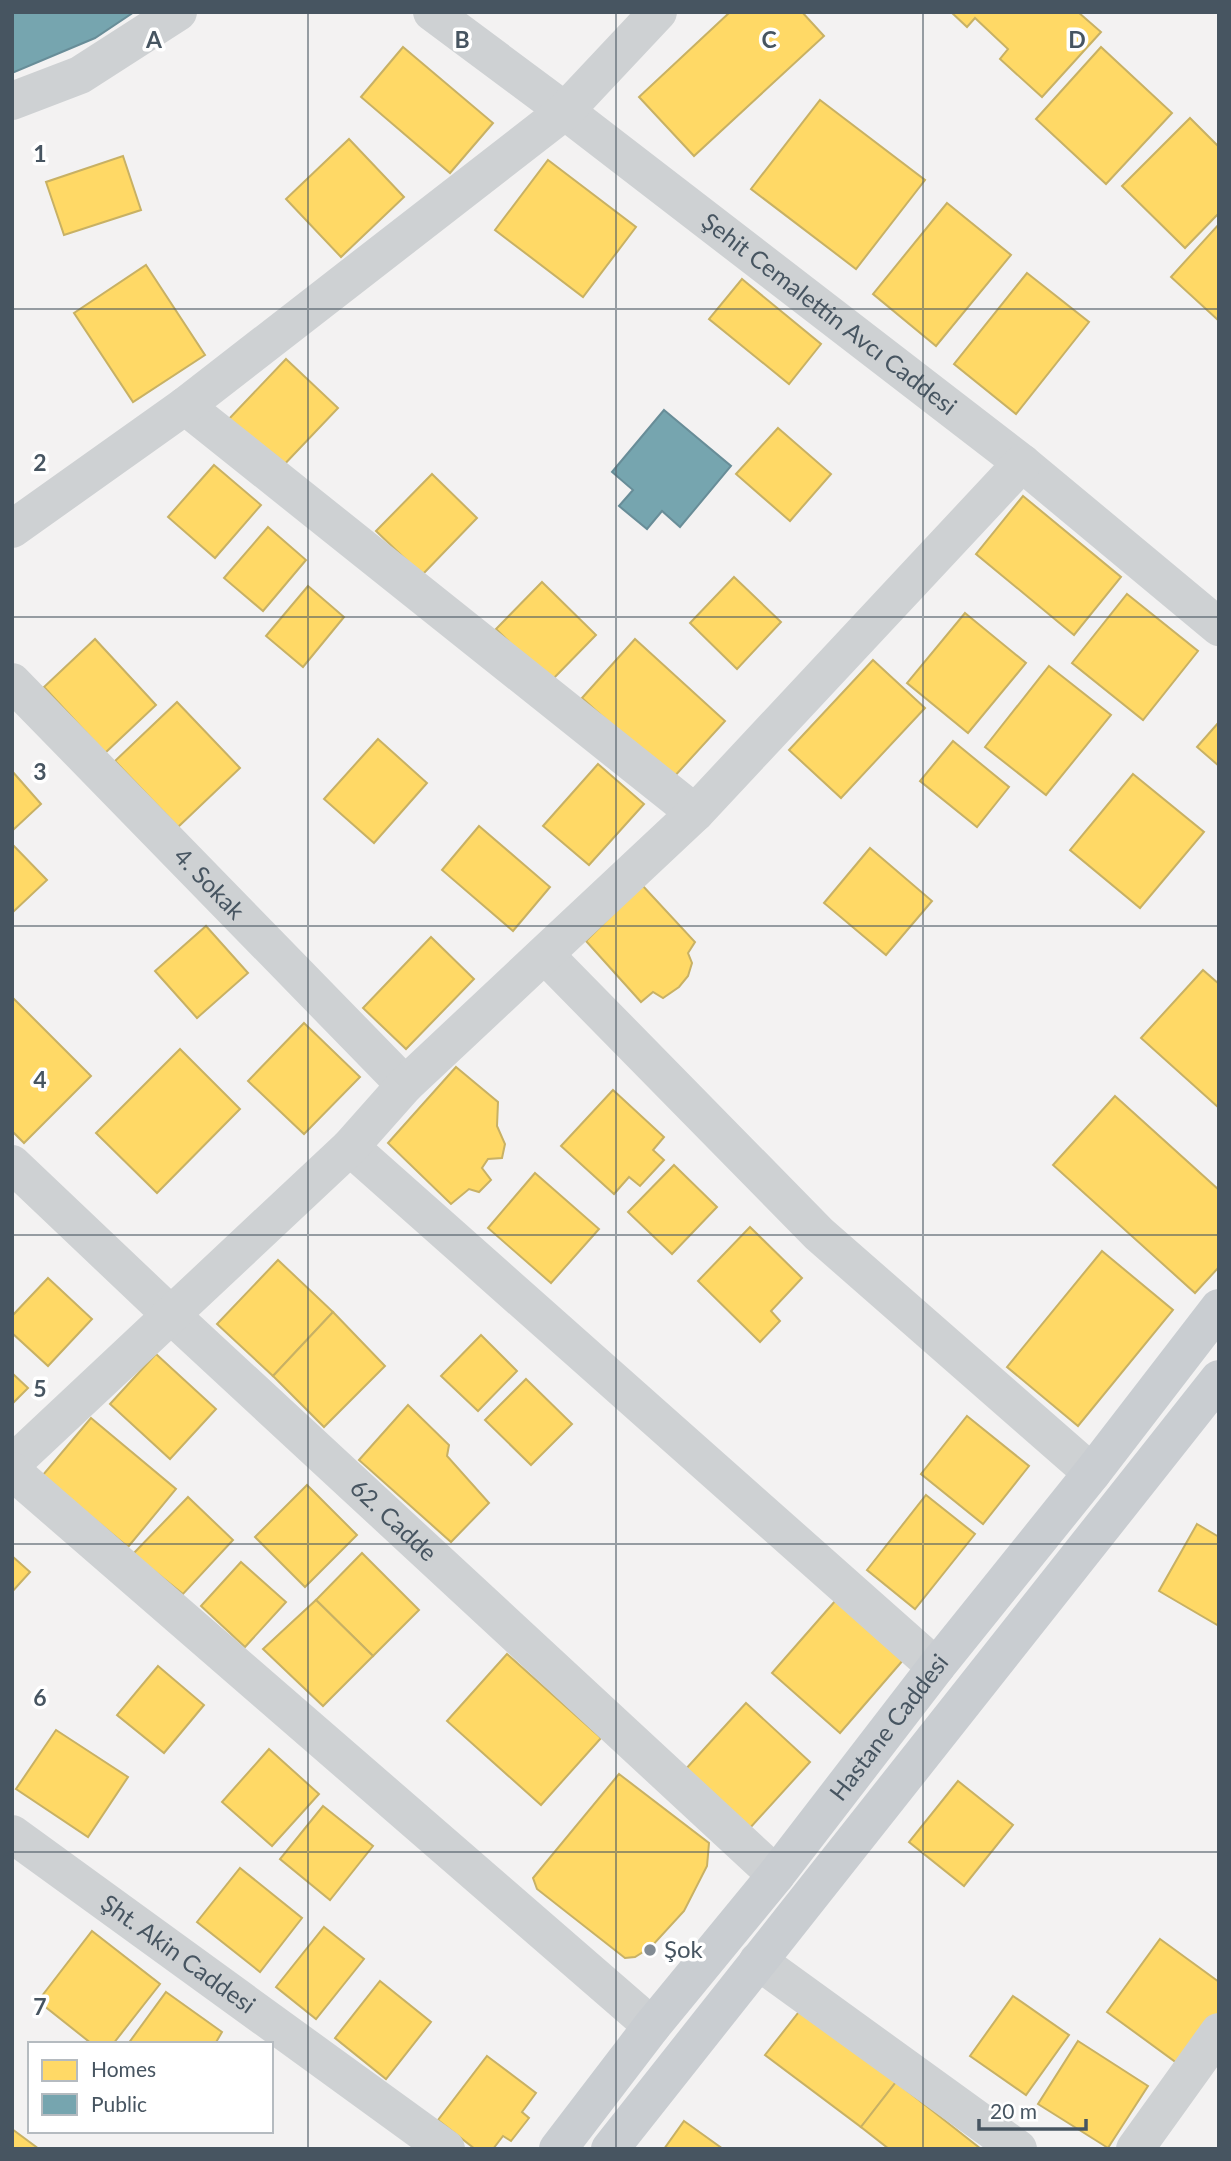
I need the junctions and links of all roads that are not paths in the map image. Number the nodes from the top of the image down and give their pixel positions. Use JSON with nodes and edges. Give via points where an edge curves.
{"nodes":[{"id":1,"x":178,"y":12,"type":"edge"},
{"id":2,"x":432,"y":12,"type":"edge"},
{"id":3,"x":657,"y":12,"type":"edge"},
{"id":4,"x":12,"y":101,"type":"edge"},
{"id":5,"x":565,"y":111,"type":"junction"},
{"id":6,"x":185,"y":405,"type":"junction"},
{"id":7,"x":1022,"y":463,"type":"junction"},
{"id":8,"x":12,"y":530,"type":"edge"},
{"id":9,"x":1219,"y":626,"type":"edge"},
{"id":10,"x":12,"y":682,"type":"edge"},
{"id":11,"x":695,"y":813,"type":"junction"},
{"id":12,"x":545,"y":955,"type":"junction"},
{"id":13,"x":405,"y":1085,"type":"junction"},
{"id":14,"x":350,"y":1147,"type":"junction"},
{"id":15,"x":12,"y":1164,"type":"edge"},
{"id":16,"x":1219,"y":1308,"type":"edge"},
{"id":17,"x":170,"y":1314,"type":"junction"},
{"id":18,"x":1216,"y":1387,"type":"edge"},
{"id":19,"x":12,"y":1464,"type":"edge"},
{"id":20,"x":12,"y":1471,"type":"edge"},
{"id":21,"x":1092,"y":1473,"type":"junction"},
{"id":22,"x":936,"y":1667,"type":"junction"},
{"id":23,"x":12,"y":1834,"type":"edge"},
{"id":24,"x":776,"y":1875,"type":"junction"},
{"id":25,"x":758,"y":1961,"type":"junction"},
{"id":26,"x":652,"y":2026,"type":"junction"},
{"id":27,"x":1219,"y":2032,"type":"edge"},
{"id":28,"x":446,"y":2149,"type":"edge"},
{"id":29,"x":558,"y":2149,"type":"edge"},
{"id":30,"x":610,"y":2149,"type":"edge"},
{"id":31,"x":1018,"y":2149,"type":"edge"},
{"id":32,"x":1135,"y":2149,"type":"edge"}],
"edges":[{"from":1,"to":4,"type":"street","via":[[80,75]]},
{"from":2,"to":5,"type":"street","name":"Şehit Cemalettin Avcı Caddesi"},
{"from":3,"to":5,"type":"street"},
{"from":5,"to":6,"type":"street"},
{"from":5,"to":7,"type":"street","name":"Şehit Cemalettin Avcı Caddesi"},
{"from":6,"to":8,"type":"street"},
{"from":6,"to":11,"type":"street"},
{"from":7,"to":9,"type":"street","name":"Şehit Cemalettin Avcı Caddesi"},
{"from":7,"to":11,"type":"street"},
{"from":10,"to":13,"type":"street","name":"4. Sokak"},
{"from":11,"to":12,"type":"street"},
{"from":12,"to":13,"type":"street"},
{"from":12,"to":21,"type":"street","via":[[819,1234]]},
{"from":13,"to":14,"type":"street"},
{"from":14,"to":17,"type":"street"},
{"from":14,"to":22,"type":"street"},
{"from":15,"to":17,"type":"street","name":"62. Cadde"},
{"from":16,"to":21,"type":"main road","name":"Hastane Caddesi"},
{"from":17,"to":19,"type":"street"},
{"from":17,"to":24,"type":"street","name":"62. Cadde"},
{"from":18,"to":25,"type":"main road","name":"Hastane Caddesi"},
{"from":20,"to":26,"type":"street"},
{"from":21,"to":22,"type":"main road","name":"Hastane Caddesi"},
{"from":22,"to":24,"type":"main road","name":"Hastane Caddesi"},
{"from":23,"to":28,"type":"street","name":"Şht. Akin Caddesi"},
{"from":24,"to":26,"type":"main road","name":"Hastane Caddesi"},
{"from":25,"to":30,"type":"main road","name":"Hastane Caddesi"},
{"from":25,"to":31,"type":"street"},
{"from":26,"to":29,"type":"main road","name":"Hastane Caddesi"},
{"from":27,"to":32,"type":"street"}]}
